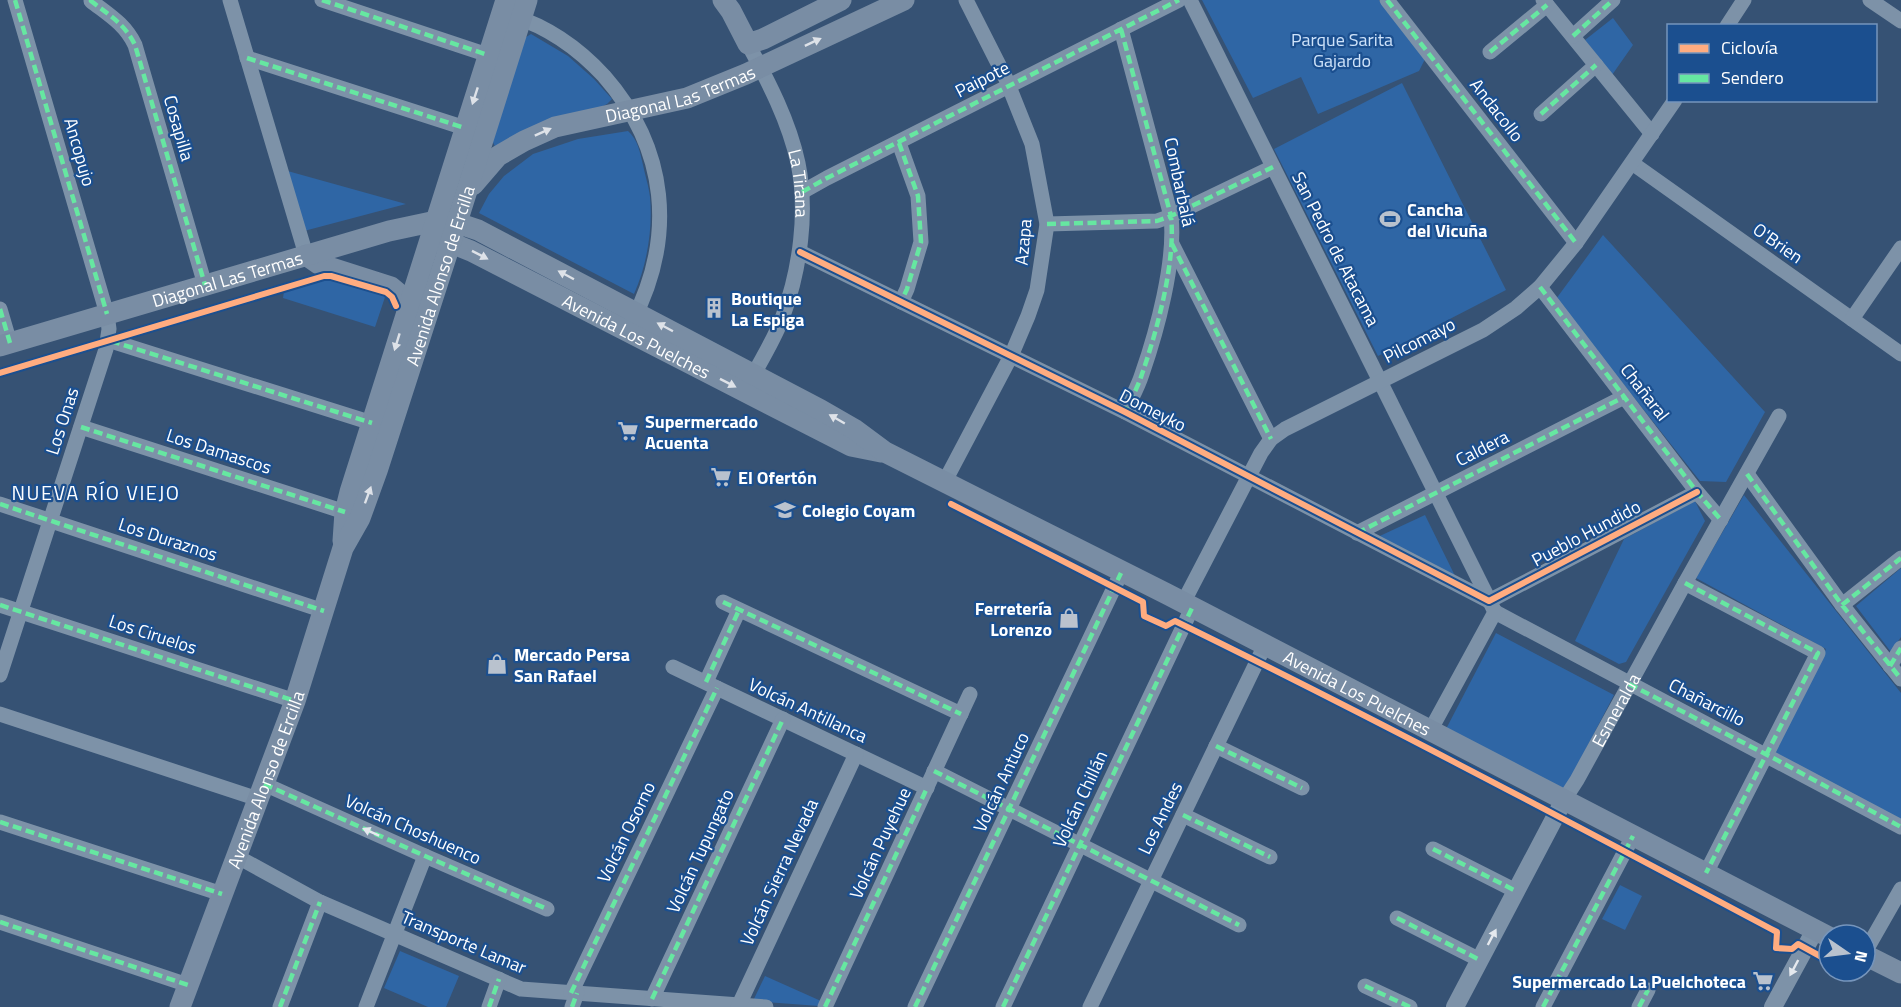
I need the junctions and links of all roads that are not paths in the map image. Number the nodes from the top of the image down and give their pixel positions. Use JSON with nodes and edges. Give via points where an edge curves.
{"nodes":[{"id":1,"x":15,"y":0,"type":"edge"},
{"id":2,"x":92,"y":0,"type":"edge"},
{"id":3,"x":230,"y":0,"type":"edge"},
{"id":4,"x":322,"y":0,"type":"edge"},
{"id":5,"x":723,"y":0,"type":"edge"},
{"id":6,"x":841,"y":0,"type":"edge"},
{"id":7,"x":904,"y":0,"type":"edge"},
{"id":8,"x":966,"y":0,"type":"edge"},
{"id":9,"x":1179,"y":0,"type":"edge"},
{"id":10,"x":1190,"y":0,"type":"edge"},
{"id":11,"x":1387,"y":0,"type":"edge"},
{"id":12,"x":1613,"y":0,"type":"edge"},
{"id":13,"x":1744,"y":0,"type":"edge"},
{"id":14,"x":1870,"y":0,"type":"edge"},
{"id":15,"x":1545,"y":2,"type":"edge"},
{"id":16,"x":514,"y":8,"type":"edge"},
{"id":17,"x":1901,"y":21,"type":"edge"},
{"id":18,"x":1728,"y":24,"type":"edge"},
{"id":19,"x":1121,"y":29,"type":"junction"},
{"id":20,"x":1573,"y":36,"type":"junction"},
{"id":21,"x":748,"y":44,"type":"junction"},
{"id":22,"x":1490,"y":52,"type":"dead end"},
{"id":23,"x":488,"y":55,"type":"junction"},
{"id":24,"x":247,"y":58,"type":"junction"},
{"id":25,"x":1596,"y":65,"type":"junction"},
{"id":26,"x":760,"y":68,"type":"junction"},
{"id":27,"x":1009,"y":87,"type":"junction"},
{"id":28,"x":1674,"y":102,"type":"edge"},
{"id":29,"x":630,"y":111,"type":"junction"},
{"id":30,"x":1541,"y":114,"type":"dead end"},
{"id":31,"x":465,"y":129,"type":"junction"},
{"id":32,"x":1652,"y":134,"type":"junction"},
{"id":33,"x":899,"y":143,"type":"junction"},
{"id":34,"x":1632,"y":163,"type":"junction"},
{"id":35,"x":1274,"y":167,"type":"junction"},
{"id":36,"x":802,"y":192,"type":"junction"},
{"id":37,"x":466,"y":194,"type":"junction"},
{"id":38,"x":1171,"y":216,"type":"junction"},
{"id":39,"x":1047,"y":224,"type":"junction"},
{"id":40,"x":433,"y":230,"type":"junction"},
{"id":41,"x":454,"y":233,"type":"junction"},
{"id":42,"x":1576,"y":243,"type":"junction"},
{"id":43,"x":1172,"y":244,"type":"junction"},
{"id":44,"x":1901,"y":248,"type":"edge"},
{"id":45,"x":800,"y":252,"type":"junction"},
{"id":46,"x":306,"y":255,"type":"junction"},
{"id":47,"x":205,"y":285,"type":"junction"},
{"id":48,"x":1540,"y":287,"type":"junction"},
{"id":49,"x":901,"y":302,"type":"junction"},
{"id":50,"x":0,"y":309,"type":"edge"},
{"id":51,"x":407,"y":309,"type":"junction"},
{"id":52,"x":107,"y":314,"type":"junction"},
{"id":53,"x":1852,"y":319,"type":"junction"},
{"id":54,"x":632,"y":322,"type":"junction"},
{"id":55,"x":108,"y":340,"type":"junction"},
{"id":56,"x":5,"y":344,"type":"edge"},
{"id":57,"x":1901,"y":354,"type":"edge"},
{"id":58,"x":1011,"y":356,"type":"junction"},
{"id":59,"x":754,"y":374,"type":"junction"},
{"id":60,"x":1381,"y":381,"type":"junction"},
{"id":61,"x":1624,"y":397,"type":"junction"},
{"id":62,"x":1125,"y":412,"type":"junction"},
{"id":63,"x":1779,"y":416,"type":"dead end"},
{"id":64,"x":372,"y":423,"type":"junction"},
{"id":65,"x":81,"y":427,"type":"junction"},
{"id":66,"x":1271,"y":439,"type":"junction"},
{"id":67,"x":885,"y":452,"type":"junction"},
{"id":68,"x":1747,"y":474,"type":"junction"},
{"id":69,"x":1248,"y":477,"type":"junction"},
{"id":70,"x":945,"y":482,"type":"junction"},
{"id":71,"x":1697,"y":492,"type":"junction"},
{"id":72,"x":1436,"y":493,"type":"junction"},
{"id":73,"x":0,"y":504,"type":"edge"},
{"id":74,"x":345,"y":512,"type":"junction"},
{"id":75,"x":51,"y":520,"type":"junction"},
{"id":76,"x":1721,"y":520,"type":"junction"},
{"id":77,"x":1357,"y":533,"type":"junction"},
{"id":78,"x":343,"y":548,"type":"junction"},
{"id":79,"x":1901,"y":558,"type":"edge"},
{"id":80,"x":1121,"y":573,"type":"junction"},
{"id":81,"x":1685,"y":583,"type":"junction"},
{"id":82,"x":723,"y":602,"type":"dead end"},
{"id":83,"x":0,"y":605,"type":"edge"},
{"id":84,"x":1188,"y":605,"type":"junction"},
{"id":85,"x":1842,"y":605,"type":"junction"},
{"id":86,"x":1492,"y":606,"type":"junction"},
{"id":87,"x":740,"y":610,"type":"junction"},
{"id":88,"x":21,"y":611,"type":"junction"},
{"id":89,"x":324,"y":611,"type":"junction"},
{"id":90,"x":1265,"y":645,"type":"junction"},
{"id":91,"x":1901,"y":648,"type":"edge"},
{"id":92,"x":1890,"y":666,"type":"junction"},
{"id":93,"x":673,"y":667,"type":"dead end"},
{"id":94,"x":0,"y":675,"type":"edge"},
{"id":95,"x":1901,"y":679,"type":"edge"},
{"id":96,"x":1629,"y":684,"type":"junction"},
{"id":97,"x":712,"y":685,"type":"junction"},
{"id":98,"x":970,"y":694,"type":"dead end"},
{"id":99,"x":294,"y":701,"type":"junction"},
{"id":100,"x":0,"y":714,"type":"edge"},
{"id":101,"x":961,"y":714,"type":"junction"},
{"id":102,"x":783,"y":719,"type":"junction"},
{"id":103,"x":1430,"y":731,"type":"junction"},
{"id":104,"x":1216,"y":746,"type":"junction"},
{"id":105,"x":856,"y":754,"type":"junction"},
{"id":106,"x":1766,"y":754,"type":"junction"},
{"id":107,"x":934,"y":771,"type":"junction"},
{"id":108,"x":927,"y":788,"type":"junction"},
{"id":109,"x":1302,"y":788,"type":"dead end"},
{"id":110,"x":261,"y":791,"type":"junction"},
{"id":111,"x":1564,"y":800,"type":"junction"},
{"id":112,"x":1009,"y":809,"type":"junction"},
{"id":113,"x":1183,"y":815,"type":"junction"},
{"id":114,"x":0,"y":822,"type":"edge"},
{"id":115,"x":1901,"y":827,"type":"edge"},
{"id":116,"x":1633,"y":836,"type":"junction"},
{"id":117,"x":1080,"y":845,"type":"junction"},
{"id":118,"x":1432,"y":849,"type":"dead end"},
{"id":119,"x":236,"y":856,"type":"junction"},
{"id":120,"x":424,"y":856,"type":"junction"},
{"id":121,"x":1270,"y":857,"type":"dead end"},
{"id":122,"x":1706,"y":873,"type":"junction"},
{"id":123,"x":1151,"y":881,"type":"junction"},
{"id":124,"x":1901,"y":889,"type":"edge"},
{"id":125,"x":1516,"y":891,"type":"junction"},
{"id":126,"x":222,"y":894,"type":"junction"},
{"id":127,"x":320,"y":902,"type":"junction"},
{"id":128,"x":547,"y":909,"type":"dead end"},
{"id":129,"x":1396,"y":918,"type":"dead end"},
{"id":130,"x":0,"y":922,"type":"edge"},
{"id":131,"x":1239,"y":925,"type":"dead end"},
{"id":132,"x":1817,"y":930,"type":"edge"},
{"id":133,"x":1877,"y":932,"type":"edge"},
{"id":134,"x":394,"y":934,"type":"junction"},
{"id":135,"x":1817,"y":941,"type":"edge"},
{"id":136,"x":1480,"y":960,"type":"junction"},
{"id":137,"x":1877,"y":960,"type":"edge"},
{"id":138,"x":1901,"y":973,"type":"edge"},
{"id":139,"x":499,"y":980,"type":"junction"},
{"id":140,"x":188,"y":986,"type":"junction"},
{"id":141,"x":1365,"y":986,"type":"dead end"},
{"id":142,"x":1648,"y":990,"type":"dead end"},
{"id":143,"x":573,"y":998,"type":"edge"},
{"id":144,"x":655,"y":1002,"type":"edge"},
{"id":145,"x":738,"y":1006,"type":"edge"},
{"id":146,"x":180,"y":1007,"type":"edge"},
{"id":147,"x":280,"y":1007,"type":"edge"},
{"id":148,"x":366,"y":1007,"type":"edge"},
{"id":149,"x":489,"y":1007,"type":"edge"},
{"id":150,"x":766,"y":1007,"type":"edge"},
{"id":151,"x":825,"y":1007,"type":"edge"},
{"id":152,"x":915,"y":1007,"type":"edge"},
{"id":153,"x":1003,"y":1007,"type":"edge"},
{"id":154,"x":1090,"y":1007,"type":"edge"},
{"id":155,"x":1410,"y":1007,"type":"edge"},
{"id":156,"x":1455,"y":1007,"type":"edge"},
{"id":157,"x":1543,"y":1007,"type":"edge"},
{"id":158,"x":1639,"y":1007,"type":"edge"},
{"id":159,"x":1773,"y":1007,"type":"edge"}],
"edges":[{"from":1,"to":52,"type":"street","name":"Ancopujo"},
{"from":2,"to":47,"type":"street","name":"Cosapilla","via":[[121,24],[135,45]]},
{"from":3,"to":24,"type":"street"},
{"from":4,"to":23,"type":"street"},
{"from":5,"to":21,"type":"main road","name":"La Tirana"},
{"from":6,"to":21,"type":"main road","name":"Diagonal Las Termas"},
{"from":26,"to":7,"type":"main road","name":"Diagonal Las Termas","one_way":true},
{"from":8,"to":27,"type":"street","name":"Azapa"},
{"from":9,"to":19,"type":"street","name":"Paipote"},
{"from":10,"to":35,"type":"street","name":"San Pedro de Atacama"},
{"from":11,"to":42,"type":"street","name":"Andacollo"},
{"from":12,"to":20,"type":"street"},
{"from":13,"to":18,"type":"street"},
{"from":14,"to":17,"type":"street"},
{"from":15,"to":20,"type":"street"},
{"from":15,"to":22,"type":"street"},
{"from":16,"to":23,"type":"main road","name":"Avenida Alonso de Ercilla"},
{"from":16,"to":29,"type":"street","via":[[582,55]]},
{"from":16,"to":37,"type":"main road","name":"Avenida Alonso de Ercilla"},
{"from":19,"to":27,"type":"street","name":"Paipote"},
{"from":19,"to":38,"type":"street","name":"Combarbalá"},
{"from":20,"to":25,"type":"street"},
{"from":21,"to":26,"type":"street","name":"La Tirana"},
{"from":23,"to":31,"type":"main road","name":"Avenida Alonso de Ercilla","one_way":true},
{"from":24,"to":31,"type":"street"},
{"from":24,"to":46,"type":"street"},
{"from":25,"to":30,"type":"street"},
{"from":25,"to":32,"type":"street"},
{"from":26,"to":29,"type":"main road","name":"Diagonal Las Termas","via":[[687,98]]},
{"from":26,"to":36,"type":"street","name":"La Tirana","via":[[786,123]]},
{"from":27,"to":33,"type":"street","name":"Paipote"},
{"from":27,"to":39,"type":"street","name":"Azapa","via":[[1032,144]]},
{"from":28,"to":32,"type":"street","name":"Pilcomayo"},
{"from":37,"to":29,"type":"main road","name":"Diagonal Las Termas","one_way":true,"via":[[498,156],[524,141],[555,127]]},
{"from":29,"to":54,"type":"street","via":[[651,156],[660,206],[655,259],[647,290]]},
{"from":31,"to":40,"type":"main road","name":"Avenida Alonso de Ercilla"},
{"from":32,"to":34,"type":"street","name":"Pilcomayo"},
{"from":33,"to":36,"type":"street","name":"Paipote"},
{"from":33,"to":49,"type":"street","via":[[918,196],[921,242]]},
{"from":34,"to":42,"type":"street","name":"Pilcomayo"},
{"from":34,"to":53,"type":"street","name":"O'Brien"},
{"from":35,"to":38,"type":"street"},
{"from":35,"to":60,"type":"street","name":"San Pedro de Atacama"},
{"from":36,"to":45,"type":"street","name":"La Tirana"},
{"from":37,"to":41,"type":"main road","name":"Avenida Alonso de Ercilla"},
{"from":38,"to":39,"type":"street","via":[[1157,221]]},
{"from":38,"to":43,"type":"street","name":"Combarbalá"},
{"from":39,"to":58,"type":"street","name":"Azapa","via":[[1037,290]]},
{"from":40,"to":41,"type":"main road","name":"Diagonal Las Termas"},
{"from":40,"to":46,"type":"main road","name":"Diagonal Las Termas","via":[[383,232]]},
{"from":40,"to":51,"type":"main road","name":"Avenida Alonso de Ercilla"},
{"from":41,"to":54,"type":"main road","name":"Avenida Los Puelches","via":[[478,230]]},
{"from":78,"to":41,"type":"main road","name":"Avenida Alonso de Ercilla","one_way":true,"via":[[360,518],[377,471]]},
{"from":42,"to":48,"type":"street","name":"Pilcomayo"},
{"from":43,"to":62,"type":"street","name":"Combarbalá","via":[[1161,309],[1142,375]]},
{"from":43,"to":66,"type":"street"},
{"from":44,"to":53,"type":"street"},
{"from":45,"to":49,"type":"street","name":"Domeyko"},
{"from":45,"to":59,"type":"street","name":"La Tirana","via":[[783,317]]},
{"from":46,"to":47,"type":"main road","name":"Diagonal Las Termas"},
{"from":46,"to":51,"type":"main road","via":[[319,264],[391,286],[403,297]]},
{"from":47,"to":52,"type":"main road","name":"Diagonal Las Termas"},
{"from":48,"to":60,"type":"street","name":"Pilcomayo","via":[[1500,320]]},
{"from":48,"to":61,"type":"street","name":"Chañaral"},
{"from":49,"to":58,"type":"street","name":"Domeyko"},
{"from":50,"to":56,"type":"street"},
{"from":51,"to":64,"type":"main road","name":"Avenida Alonso de Ercilla","one_way":true},
{"from":52,"to":55,"type":"street","name":"Los Onas"},
{"from":52,"to":56,"type":"main road","name":"Diagonal Las Termas"},
{"from":53,"to":57,"type":"street","name":"O'Brien"},
{"from":59,"to":54,"type":"main road","name":"Avenida Los Puelches","one_way":true},
{"from":54,"to":67,"type":"main road","name":"Avenida Los Puelches","one_way":true,"via":[[851,446]]},
{"from":55,"to":64,"type":"street"},
{"from":55,"to":65,"type":"street","name":"Los Onas"},
{"from":58,"to":62,"type":"street","name":"Domeyko"},
{"from":58,"to":70,"type":"street","name":"Azapa"},
{"from":67,"to":59,"type":"main road","name":"Avenida Los Puelches","one_way":true,"via":[[854,429]]},
{"from":60,"to":66,"type":"street","name":"Pilcomayo"},
{"from":60,"to":72,"type":"street","name":"San Pedro de Atacama"},
{"from":61,"to":71,"type":"street","name":"Chañaral"},
{"from":61,"to":72,"type":"street","name":"Caldera"},
{"from":62,"to":69,"type":"street","name":"Domeyko"},
{"from":63,"to":68,"type":"street","name":"Esmeralda"},
{"from":64,"to":74,"type":"main road","name":"Avenida Alonso de Ercilla"},
{"from":65,"to":74,"type":"street","name":"Los Damascos"},
{"from":65,"to":75,"type":"street","name":"Los Onas"},
{"from":66,"to":69,"type":"street","name":"Pilcomayo"},
{"from":67,"to":70,"type":"main road","name":"Avenida Los Puelches"},
{"from":68,"to":76,"type":"street","name":"Esmeralda"},
{"from":68,"to":85,"type":"street"},
{"from":69,"to":77,"type":"street","name":"Domeyko"},
{"from":69,"to":84,"type":"street","name":"Pilcomayo"},
{"from":70,"to":80,"type":"main road","name":"Avenida Los Puelches"},
{"from":71,"to":76,"type":"street","name":"Chañaral"},
{"from":71,"to":86,"type":"street","name":"Pueblo Hundido"},
{"from":72,"to":77,"type":"street","name":"Caldera"},
{"from":72,"to":86,"type":"street","name":"San Pedro de Atacama"},
{"from":73,"to":75,"type":"street","name":"Los Duraznos"},
{"from":74,"to":78,"type":"main road","name":"Avenida Alonso de Ercilla"},
{"from":75,"to":88,"type":"street","name":"Los Onas"},
{"from":75,"to":89,"type":"street","name":"Los Duraznos"},
{"from":76,"to":81,"type":"street","name":"Esmeralda"},
{"from":77,"to":86,"type":"street","name":"Domeyko"},
{"from":78,"to":89,"type":"main road","name":"Avenida Alonso de Ercilla"},
{"from":79,"to":85,"type":"street"},
{"from":80,"to":84,"type":"main road","name":"Avenida Los Puelches"},
{"from":80,"to":112,"type":"street","name":"Volcán Antuco"},
{"from":81,"to":96,"type":"street","name":"Esmeralda"},
{"from":81,"to":106,"type":"street","via":[[1818,653]]},
{"from":82,"to":87,"type":"street"},
{"from":83,"to":88,"type":"street","name":"Los Ciruelos"},
{"from":84,"to":90,"type":"main road","name":"Avenida Los Puelches"},
{"from":84,"to":117,"type":"street","name":"Volcán Chillán"},
{"from":85,"to":92,"type":"street"},
{"from":86,"to":96,"type":"street","name":"Chañarcillo"},
{"from":86,"to":103,"type":"street"},
{"from":87,"to":97,"type":"street","name":"Volcán Osorno"},
{"from":87,"to":101,"type":"street"},
{"from":88,"to":94,"type":"street","name":"Los Onas"},
{"from":88,"to":99,"type":"street","name":"Los Ciruelos"},
{"from":89,"to":99,"type":"main road","name":"Avenida Alonso de Ercilla"},
{"from":90,"to":103,"type":"main road","name":"Avenida Los Puelches"},
{"from":90,"to":104,"type":"street","name":"Los Andes"},
{"from":91,"to":92,"type":"street"},
{"from":92,"to":95,"type":"street"},
{"from":93,"to":97,"type":"street","name":"Volcán Antillanca"},
{"from":96,"to":106,"type":"street","name":"Chañarcillo"},
{"from":96,"to":111,"type":"street","name":"Esmeralda"},
{"from":97,"to":102,"type":"street","name":"Volcán Antillanca"},
{"from":97,"to":143,"type":"street","name":"Volcán Osorno"},
{"from":98,"to":101,"type":"street","name":"Volcán Puyehue"},
{"from":99,"to":110,"type":"main road","name":"Avenida Alonso de Ercilla"},
{"from":100,"to":110,"type":"street","name":"Volcán Choshuenco"},
{"from":101,"to":107,"type":"street","name":"Volcán Puyehue"},
{"from":102,"to":105,"type":"street","name":"Volcán Antillanca"},
{"from":102,"to":144,"type":"street","name":"Volcán Tupungato"},
{"from":103,"to":111,"type":"main road","name":"Avenida Los Puelches"},
{"from":104,"to":109,"type":"street"},
{"from":104,"to":113,"type":"street","name":"Los Andes"},
{"from":105,"to":108,"type":"street","name":"Volcán Antillanca"},
{"from":105,"to":145,"type":"street","name":"Volcán Sierra Nevada"},
{"from":106,"to":115,"type":"street","name":"Chañarcillo"},
{"from":106,"to":122,"type":"street"},
{"from":107,"to":108,"type":"street","name":"Volcán Puyehue"},
{"from":107,"to":112,"type":"street"},
{"from":108,"to":151,"type":"street","name":"Volcán Puyehue"},
{"from":110,"to":119,"type":"main road","name":"Avenida Alonso de Ercilla"},
{"from":120,"to":110,"type":"street","name":"Volcán Choshuenco","one_way":true},
{"from":111,"to":116,"type":"main road","name":"Avenida Los Puelches"},
{"from":111,"to":125,"type":"street","name":"Esmeralda"},
{"from":112,"to":117,"type":"street"},
{"from":112,"to":152,"type":"street","name":"Volcán Antuco"},
{"from":113,"to":121,"type":"street"},
{"from":113,"to":123,"type":"street","name":"Los Andes"},
{"from":114,"to":126,"type":"street"},
{"from":116,"to":122,"type":"main road","name":"Avenida Los Puelches"},
{"from":116,"to":157,"type":"street"},
{"from":117,"to":123,"type":"street"},
{"from":117,"to":153,"type":"street","name":"Volcán Chillán"},
{"from":118,"to":125,"type":"street"},
{"from":119,"to":126,"type":"main road","name":"Avenida Alonso de Ercilla"},
{"from":119,"to":127,"type":"street","name":"Transporte Lamar"},
{"from":120,"to":128,"type":"street","name":"Volcán Choshuenco"},
{"from":120,"to":134,"type":"street"},
{"from":122,"to":132,"type":"main road","name":"Avenida Los Puelches"},
{"from":123,"to":131,"type":"street"},
{"from":123,"to":154,"type":"street","name":"Los Andes"},
{"from":124,"to":133,"type":"street"},
{"from":136,"to":125,"type":"street","name":"Esmeralda","one_way":true},
{"from":126,"to":140,"type":"main road","name":"Avenida Alonso de Ercilla"},
{"from":127,"to":134,"type":"street","name":"Transporte Lamar"},
{"from":127,"to":147,"type":"street"},
{"from":129,"to":136,"type":"street"},
{"from":130,"to":140,"type":"street"},
{"from":134,"to":139,"type":"street","name":"Transporte Lamar"},
{"from":134,"to":148,"type":"street"},
{"from":135,"to":159,"type":"street","one_way":true},
{"from":136,"to":156,"type":"street","name":"Esmeralda"},
{"from":137,"to":138,"type":"main road"},
{"from":139,"to":143,"type":"street","name":"Transporte Lamar","via":[[521,989]]},
{"from":139,"to":149,"type":"street"},
{"from":140,"to":146,"type":"main road","name":"Avenida Alonso de Ercilla"},
{"from":141,"to":155,"type":"street"},
{"from":142,"to":158,"type":"street"},
{"from":143,"to":144,"type":"street","name":"Transporte Lamar"},
{"from":144,"to":145,"type":"street","name":"Transporte Lamar"},
{"from":145,"to":150,"type":"street","name":"Transporte Lamar"}]}
